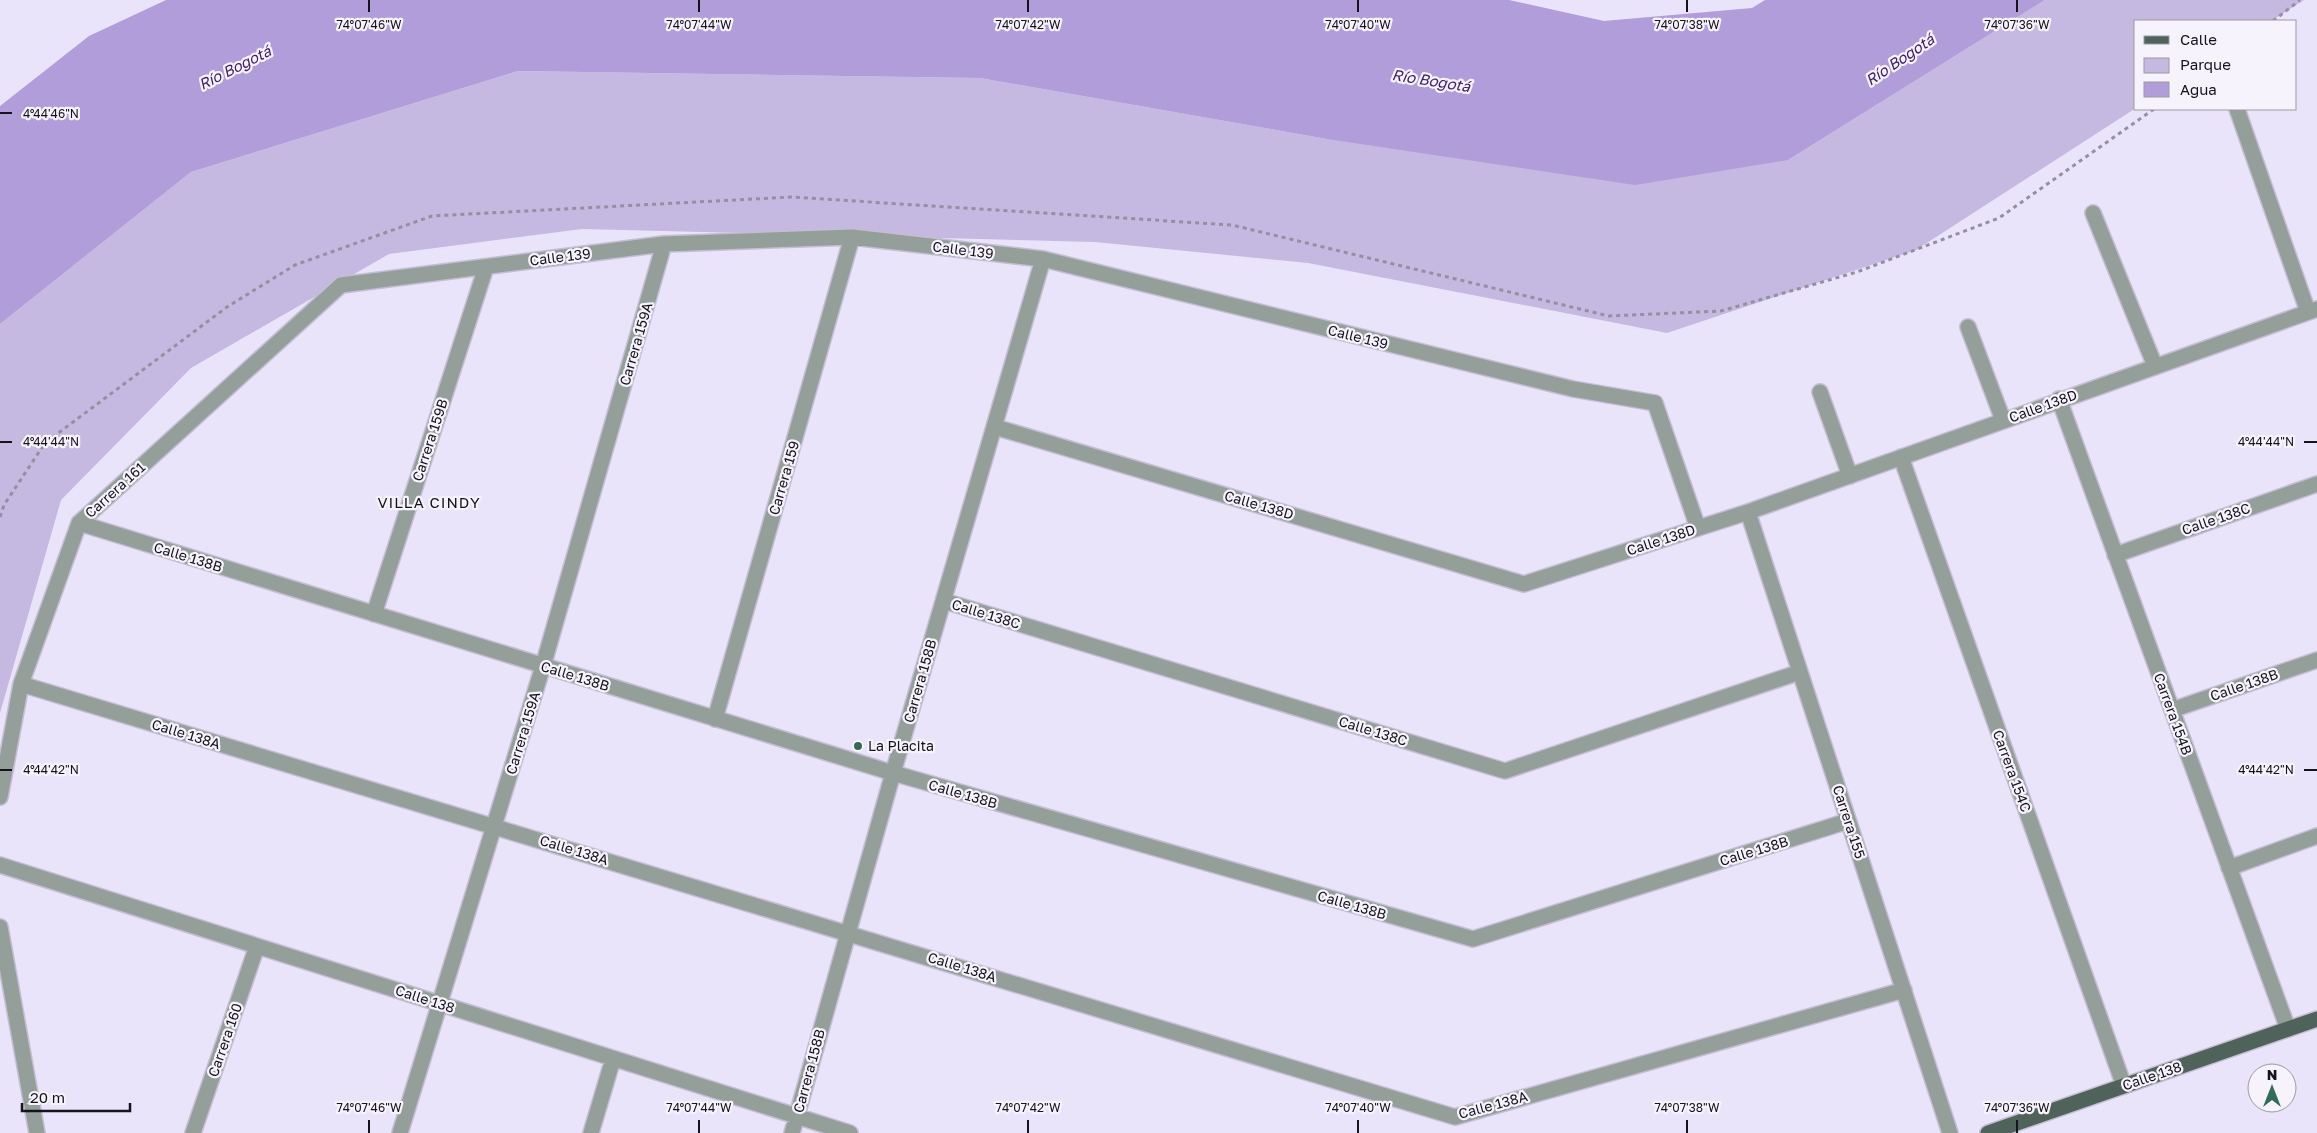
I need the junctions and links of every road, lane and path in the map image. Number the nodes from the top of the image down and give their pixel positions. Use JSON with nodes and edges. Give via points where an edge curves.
{"nodes":[{"id":1,"x":2300,"y":0,"type":"edge"},
{"id":2,"x":2274,"y":20,"type":"edge"},
{"id":3,"x":2237,"y":110,"type":"edge"},
{"id":4,"x":2093,"y":213,"type":"dead end"},
{"id":5,"x":852,"y":237,"type":"junction"},
{"id":6,"x":664,"y":244,"type":"junction"},
{"id":7,"x":1043,"y":259,"type":"junction"},
{"id":8,"x":486,"y":267,"type":"junction"},
{"id":9,"x":341,"y":285,"type":"joint"},
{"id":10,"x":2312,"y":311,"type":"edge"},
{"id":11,"x":1968,"y":327,"type":"dead end"},
{"id":12,"x":2155,"y":366,"type":"junction"},
{"id":13,"x":1820,"y":392,"type":"dead end"},
{"id":14,"x":2059,"y":399,"type":"junction"},
{"id":15,"x":2003,"y":420,"type":"junction"},
{"id":16,"x":995,"y":427,"type":"junction"},
{"id":17,"x":1901,"y":457,"type":"junction"},
{"id":18,"x":1850,"y":476,"type":"junction"},
{"id":19,"x":2317,"y":484,"type":"edge"},
{"id":20,"x":1748,"y":512,"type":"junction"},
{"id":21,"x":79,"y":524,"type":"junction"},
{"id":22,"x":1698,"y":528,"type":"junction"},
{"id":23,"x":2115,"y":555,"type":"junction"},
{"id":24,"x":944,"y":601,"type":"junction"},
{"id":25,"x":374,"y":614,"type":"junction"},
{"id":26,"x":2317,"y":660,"type":"edge"},
{"id":27,"x":543,"y":666,"type":"junction"},
{"id":28,"x":1800,"y":672,"type":"junction"},
{"id":29,"x":21,"y":684,"type":"junction"},
{"id":30,"x":2172,"y":710,"type":"junction"},
{"id":31,"x":715,"y":719,"type":"junction"},
{"id":32,"x":893,"y":774,"type":"junction"},
{"id":33,"x":0,"y":797,"type":"edge"},
{"id":34,"x":1848,"y":821,"type":"junction"},
{"id":35,"x":494,"y":827,"type":"junction"},
{"id":36,"x":2317,"y":836,"type":"edge"},
{"id":37,"x":0,"y":865,"type":"edge"},
{"id":38,"x":2229,"y":868,"type":"junction"},
{"id":39,"x":0,"y":927,"type":"edge"},
{"id":40,"x":848,"y":932,"type":"junction"},
{"id":41,"x":257,"y":946,"type":"junction"},
{"id":42,"x":1904,"y":990,"type":"junction"},
{"id":43,"x":438,"y":1003,"type":"junction"},
{"id":44,"x":2317,"y":1020,"type":"edge"},
{"id":45,"x":2288,"y":1029,"type":"junction"},
{"id":46,"x":613,"y":1059,"type":"junction"},
{"id":47,"x":2124,"y":1086,"type":"junction"},
{"id":48,"x":796,"y":1118,"type":"junction"},
{"id":49,"x":37,"y":1133,"type":"edge"},
{"id":50,"x":193,"y":1133,"type":"edge"},
{"id":51,"x":400,"y":1133,"type":"edge"},
{"id":52,"x":591,"y":1133,"type":"edge"},
{"id":53,"x":792,"y":1133,"type":"edge"},
{"id":54,"x":850,"y":1133,"type":"edge"},
{"id":55,"x":1950,"y":1133,"type":"edge"},
{"id":56,"x":1988,"y":1133,"type":"edge"}],
"edges":[{"from":1,"to":2,"type":"path"},
{"from":3,"to":10,"type":"street"},
{"from":4,"to":12,"type":"street"},
{"from":5,"to":6,"type":"street","name":"Calle 139"},
{"from":5,"to":7,"type":"street","name":"Calle 139"},
{"from":5,"to":31,"type":"street","name":"Carrera 159"},
{"from":6,"to":8,"type":"street","name":"Calle 139"},
{"from":6,"to":27,"type":"street","name":"Carrera 159A"},
{"from":7,"to":16,"type":"street","name":"Carrera 158B"},
{"from":7,"to":22,"type":"street","name":"Calle 139","via":[[1573,389],[1655,403]]},
{"from":8,"to":9,"type":"street","name":"Calle 139"},
{"from":8,"to":25,"type":"street","name":"Carrera 159B"},
{"from":9,"to":21,"type":"street","name":"Carrera 161"},
{"from":10,"to":12,"type":"street","name":"Calle 138D"},
{"from":11,"to":15,"type":"street"},
{"from":12,"to":14,"type":"street","name":"Calle 138D"},
{"from":13,"to":18,"type":"street"},
{"from":14,"to":15,"type":"street","name":"Calle 138D"},
{"from":14,"to":23,"type":"street","name":"Carrera 154B"},
{"from":15,"to":17,"type":"street","name":"Calle 138D"},
{"from":16,"to":22,"type":"street","name":"Calle 138D","via":[[1524,584]]},
{"from":16,"to":24,"type":"street","name":"Carrera 158B"},
{"from":17,"to":18,"type":"street","name":"Calle 138D"},
{"from":17,"to":47,"type":"street","name":"Carrera 154C"},
{"from":18,"to":20,"type":"street","name":"Calle 138D"},
{"from":19,"to":23,"type":"street","name":"Calle 138C"},
{"from":20,"to":22,"type":"street","name":"Calle 138D"},
{"from":20,"to":28,"type":"street","name":"Carrera 155"},
{"from":21,"to":25,"type":"street","name":"Calle 138B"},
{"from":21,"to":29,"type":"street","name":"Carrera 161"},
{"from":23,"to":30,"type":"street","name":"Carrera 154B"},
{"from":24,"to":28,"type":"street","name":"Calle 138C","via":[[1505,770]]},
{"from":24,"to":32,"type":"street","name":"Carrera 158B"},
{"from":25,"to":27,"type":"street","name":"Calle 138B"},
{"from":26,"to":30,"type":"street","name":"Calle 138B"},
{"from":27,"to":31,"type":"street","name":"Calle 138B"},
{"from":27,"to":35,"type":"street","name":"Carrera 159A"},
{"from":28,"to":34,"type":"street","name":"Carrera 155"},
{"from":29,"to":33,"type":"street","name":"Carrera 161"},
{"from":29,"to":35,"type":"street","name":"Calle 138A"},
{"from":30,"to":38,"type":"street","name":"Carrera 154B"},
{"from":31,"to":32,"type":"street","name":"Calle 138B"},
{"from":32,"to":34,"type":"street","name":"Calle 138B","via":[[1472,939]]},
{"from":32,"to":40,"type":"street","name":"Carrera 158B"},
{"from":34,"to":42,"type":"street","name":"Carrera 155"},
{"from":35,"to":40,"type":"street","name":"Calle 138A"},
{"from":35,"to":43,"type":"street","name":"Carrera 159A"},
{"from":36,"to":38,"type":"street"},
{"from":37,"to":41,"type":"street","name":"Calle 138"},
{"from":38,"to":45,"type":"street","name":"Carrera 154B"},
{"from":39,"to":49,"type":"street"},
{"from":40,"to":42,"type":"street","name":"Calle 138A","via":[[1455,1117]]},
{"from":40,"to":48,"type":"street","name":"Carrera 158B"},
{"from":41,"to":43,"type":"street","name":"Calle 138"},
{"from":41,"to":50,"type":"street","name":"Carrera 160"},
{"from":42,"to":55,"type":"street","name":"Carrera 155"},
{"from":43,"to":46,"type":"street","name":"Calle 138"},
{"from":43,"to":51,"type":"street","name":"Carrera 159A"},
{"from":44,"to":45,"type":"main road","name":"Calle 138"},
{"from":45,"to":47,"type":"main road","name":"Calle 138"},
{"from":46,"to":48,"type":"street","name":"Calle 138"},
{"from":46,"to":52,"type":"street"},
{"from":47,"to":56,"type":"main road","name":"Calle 138"},
{"from":48,"to":53,"type":"street","name":"Carrera 158B"},
{"from":48,"to":54,"type":"street","name":"Calle 138"}]}
